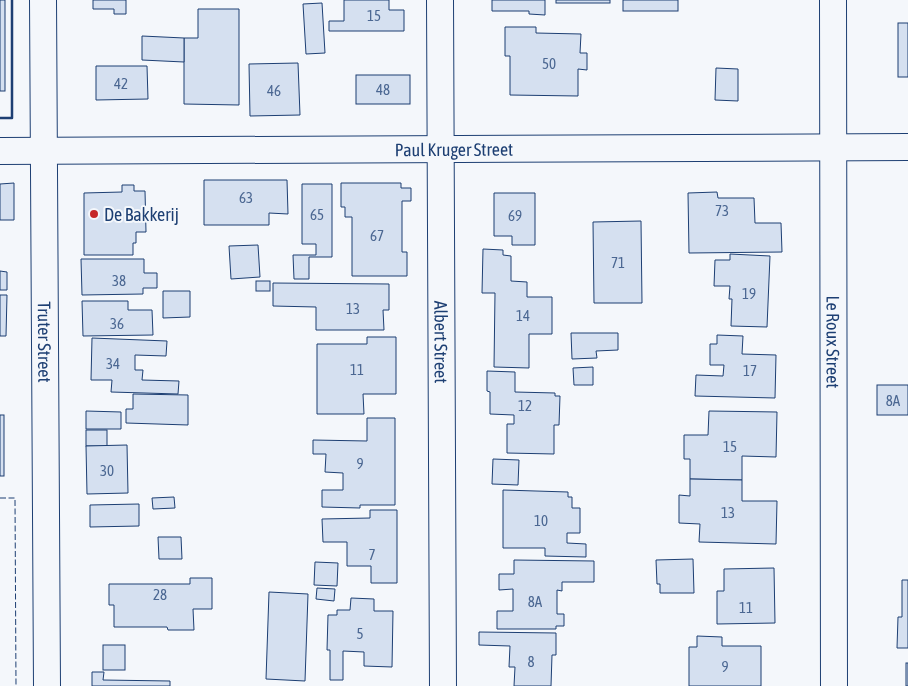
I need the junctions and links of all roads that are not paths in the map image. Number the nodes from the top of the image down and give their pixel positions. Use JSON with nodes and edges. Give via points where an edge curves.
{"nodes":[{"id":1,"x":44,"y":0,"type":"edge"},
{"id":2,"x":440,"y":0,"type":"edge"},
{"id":3,"x":833,"y":0,"type":"edge"},
{"id":4,"x":832,"y":147,"type":"junction"},
{"id":5,"x":908,"y":147,"type":"edge"},
{"id":6,"x":442,"y":150,"type":"junction"},
{"id":7,"x":0,"y":151,"type":"edge"},
{"id":8,"x":44,"y":151,"type":"junction"},
{"id":9,"x":47,"y":686,"type":"edge"},
{"id":10,"x":443,"y":686,"type":"edge"},
{"id":11,"x":834,"y":686,"type":"edge"}],
"edges":[{"from":1,"to":8,"type":"street","name":"Truter Street"},
{"from":2,"to":6,"type":"street","name":"Albert Street"},
{"from":3,"to":4,"type":"street","name":"Le Roux Street"},
{"from":4,"to":5,"type":"street","name":"Paul Kruger Street"},
{"from":4,"to":6,"type":"street","name":"Paul Kruger Street"},
{"from":4,"to":11,"type":"street","name":"Le Roux Street"},
{"from":6,"to":8,"type":"street","name":"Paul Kruger Street"},
{"from":6,"to":10,"type":"street","name":"Albert Street"},
{"from":7,"to":8,"type":"street","name":"Paul Kruger Street"},
{"from":8,"to":9,"type":"street","name":"Truter Street"}]}
